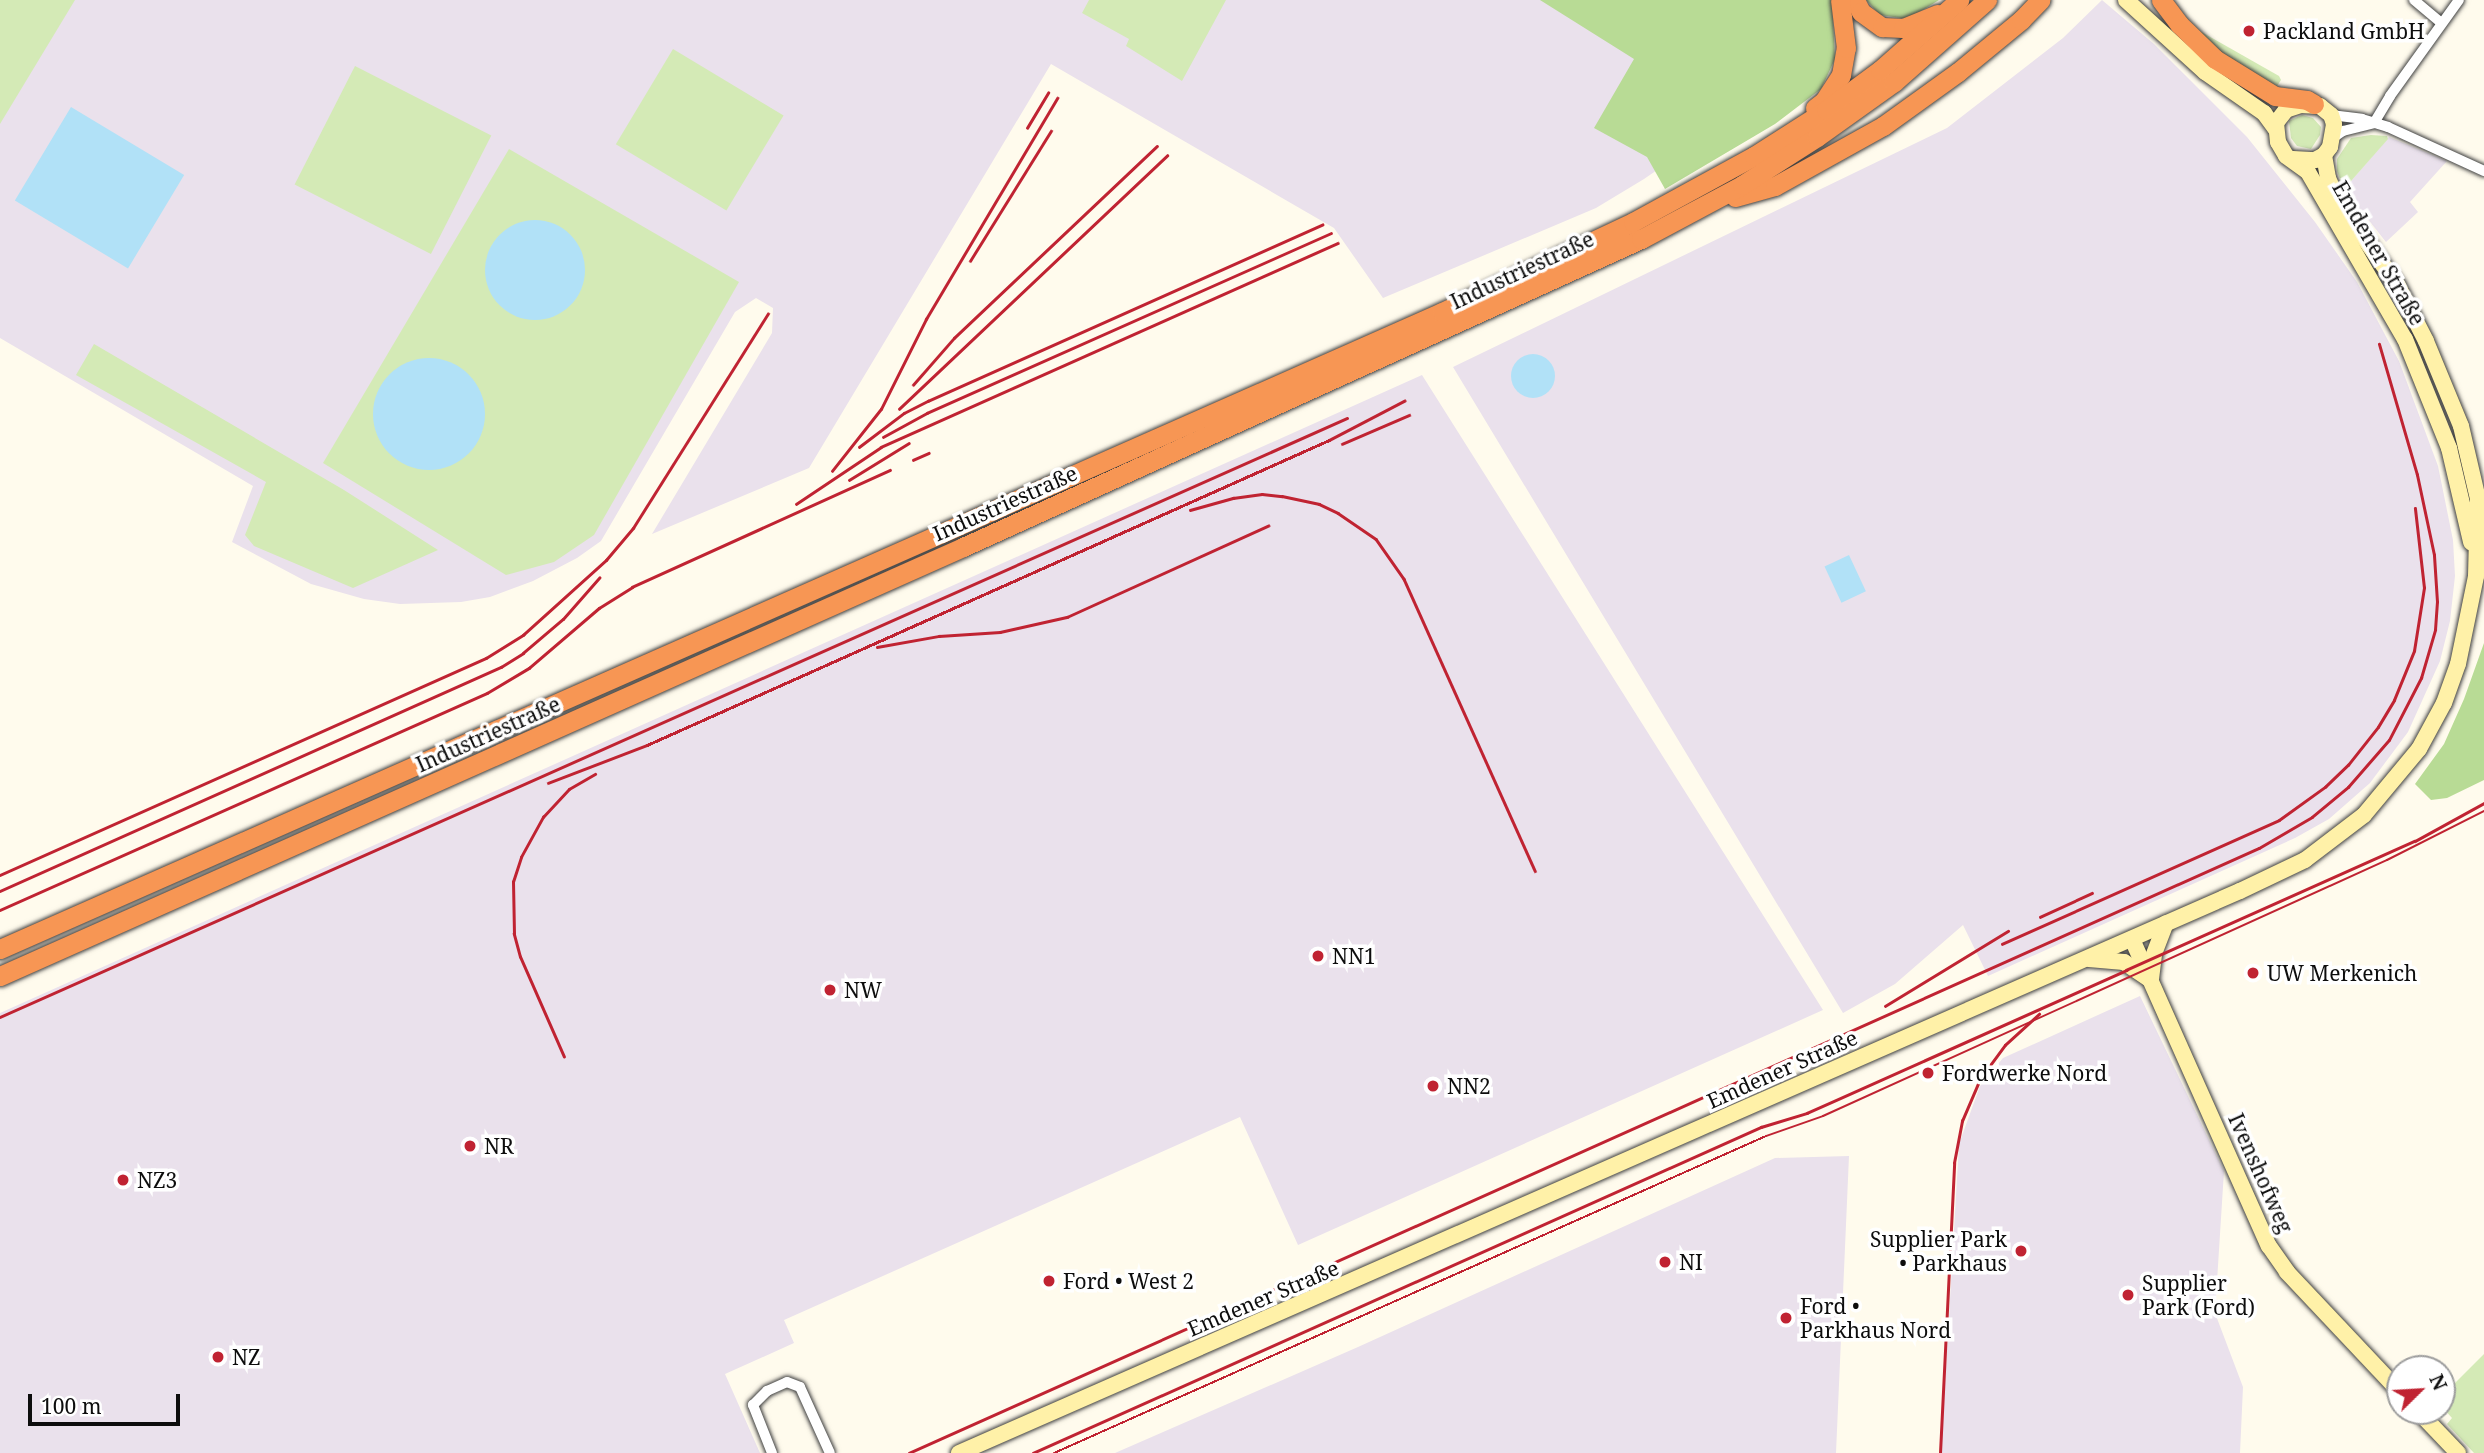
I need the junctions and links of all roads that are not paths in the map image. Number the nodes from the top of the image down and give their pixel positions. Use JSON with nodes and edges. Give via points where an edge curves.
{"nodes":[{"id":1,"x":1840,"y":0,"type":"edge"},
{"id":2,"x":1855,"y":0,"type":"edge"},
{"id":3,"x":1987,"y":0,"type":"edge"},
{"id":4,"x":2040,"y":0,"type":"edge"},
{"id":5,"x":2126,"y":0,"type":"edge"},
{"id":6,"x":2161,"y":0,"type":"edge"},
{"id":7,"x":2414,"y":0,"type":"edge"},
{"id":8,"x":2459,"y":0,"type":"edge"},
{"id":9,"x":1956,"y":3,"type":"edge"},
{"id":10,"x":2441,"y":23,"type":"junction"},
{"id":11,"x":2181,"y":48,"type":"junction"},
{"id":12,"x":2314,"y":104,"type":"junction"},
{"id":13,"x":2286,"y":110,"type":"junction"},
{"id":14,"x":2331,"y":115,"type":"junction"},
{"id":15,"x":2374,"y":123,"type":"junction"},
{"id":16,"x":2275,"y":128,"type":"junction"},
{"id":17,"x":2334,"y":137,"type":"junction"},
{"id":18,"x":2324,"y":155,"type":"junction"},
{"id":19,"x":1754,"y":156,"type":"junction"},
{"id":20,"x":2293,"y":159,"type":"junction"},
{"id":21,"x":2484,"y":171,"type":"edge"},
{"id":22,"x":1704,"y":206,"type":"junction"},
{"id":23,"x":2476,"y":576,"type":"junction"},
{"id":24,"x":2166,"y":923,"type":"junction"},
{"id":25,"x":2132,"y":939,"type":"junction"},
{"id":26,"x":0,"y":949,"type":"edge"},
{"id":27,"x":2085,"y":959,"type":"junction"},
{"id":28,"x":0,"y":976,"type":"edge"},
{"id":29,"x":2151,"y":981,"type":"junction"},
{"id":30,"x":2386,"y":1377,"type":"edge"},
{"id":31,"x":2431,"y":1425,"type":"edge"},
{"id":32,"x":772,"y":1453,"type":"edge"},
{"id":33,"x":830,"y":1453,"type":"edge"},
{"id":34,"x":959,"y":1453,"type":"edge"},
{"id":35,"x":2458,"y":1453,"type":"edge"}],
"edges":[{"from":1,"to":19,"type":"highway","via":[[1846,48],[1841,75],[1824,101]]},
{"from":2,"to":9,"type":"highway","via":[[1861,12],[1882,27],[1903,29]]},
{"from":3,"to":22,"type":"highway","name":"Industriestraße","via":[[1854,111]]},
{"from":4,"to":22,"type":"highway","via":[[1958,72],[1883,126],[1775,186]]},
{"from":5,"to":11,"type":"street"},
{"from":6,"to":12,"type":"highway","via":[[2214,59],[2275,96]]},
{"from":7,"to":10,"type":"street"},
{"from":8,"to":10,"type":"street"},
{"from":9,"to":19,"type":"highway","name":"Industriestraße","via":[[1869,78]]},
{"from":10,"to":15,"type":"street"},
{"from":11,"to":13,"type":"street"},
{"from":11,"to":16,"type":"street","via":[[2205,72],[2264,113]]},
{"from":12,"to":13,"type":"street"},
{"from":12,"to":14,"type":"street"},
{"from":13,"to":16,"type":"street"},
{"from":14,"to":15,"type":"street"},
{"from":14,"to":17,"type":"street"},
{"from":15,"to":17,"type":"street"},
{"from":15,"to":21,"type":"street"},
{"from":16,"to":20,"type":"street","via":[[2280,147]]},
{"from":17,"to":18,"type":"street"},
{"from":18,"to":20,"type":"street"},
{"from":18,"to":23,"type":"street","name":"Emdener Straße","via":[[2339,203],[2407,300],[2455,409],[2478,499]]},
{"from":19,"to":26,"type":"highway","name":"Industriestraße","via":[[1633,222],[1442,312]]},
{"from":20,"to":23,"type":"street","name":"Emdener Straße","via":[[2308,172],[2370,273],[2423,376],[2455,467]]},
{"from":22,"to":28,"type":"highway","name":"Industriestraße","via":[[1462,322]]},
{"from":23,"to":24,"type":"street","name":"Emdener Straße","via":[[2466,632],[2444,703],[2419,749],[2385,792],[2347,830],[2305,860]]},
{"from":24,"to":25,"type":"street","name":"Emdener Straße"},
{"from":24,"to":29,"type":"street","via":[[2154,954]]},
{"from":25,"to":27,"type":"street","name":"Emdener Straße"},
{"from":25,"to":29,"type":"street","name":"Ivenshofweg"},
{"from":27,"to":29,"type":"street","via":[[2124,962]]},
{"from":27,"to":34,"type":"street","name":"Emdener Straße"},
{"from":29,"to":30,"type":"street","name":"Ivenshofweg","via":[[2269,1246],[2287,1272]]},
{"from":31,"to":35,"type":"street"},
{"from":32,"to":33,"type":"street","via":[[753,1405],[767,1391],[787,1382],[800,1387]]}]}
